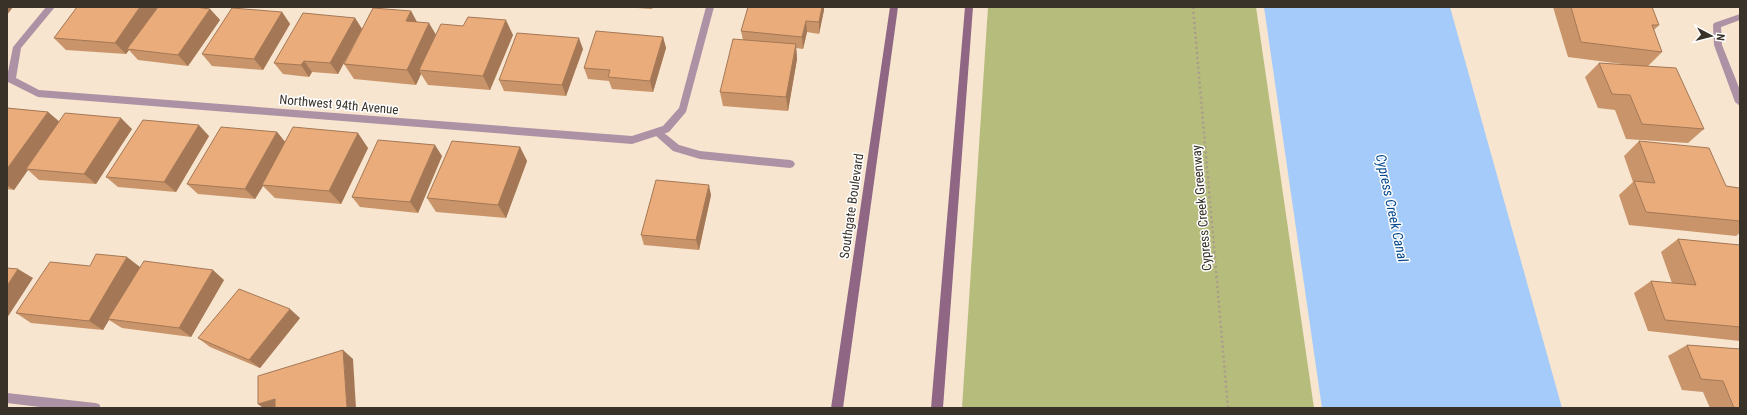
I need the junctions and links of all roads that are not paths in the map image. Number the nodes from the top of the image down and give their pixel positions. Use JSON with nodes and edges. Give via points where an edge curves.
{"nodes":[{"id":1,"x":51,"y":7,"type":"edge"},
{"id":2,"x":710,"y":7,"type":"edge"},
{"id":3,"x":894,"y":7,"type":"edge"},
{"id":4,"x":969,"y":7,"type":"edge"},
{"id":5,"x":1740,"y":17,"type":"edge"},
{"id":6,"x":1740,"y":102,"type":"edge"},
{"id":7,"x":662,"y":130,"type":"junction"},
{"id":8,"x":790,"y":164,"type":"dead end"},
{"id":9,"x":7,"y":398,"type":"edge"},
{"id":10,"x":95,"y":408,"type":"edge"},
{"id":11,"x":837,"y":408,"type":"edge"},
{"id":12,"x":937,"y":408,"type":"edge"}],
"edges":[{"from":1,"to":7,"type":"street","name":"Northwest 94th Avenue","via":[[17,48],[11,80],[38,93],[632,140]]},
{"from":2,"to":7,"type":"street","via":[[683,109]]},
{"from":3,"to":11,"type":"main road","name":"Southgate Boulevard"},
{"from":4,"to":12,"type":"main road"},
{"from":5,"to":6,"type":"street","via":[[1717,25],[1718,44]]},
{"from":7,"to":8,"type":"street","via":[[676,148],[700,155]]},
{"from":9,"to":10,"type":"street"}]}
